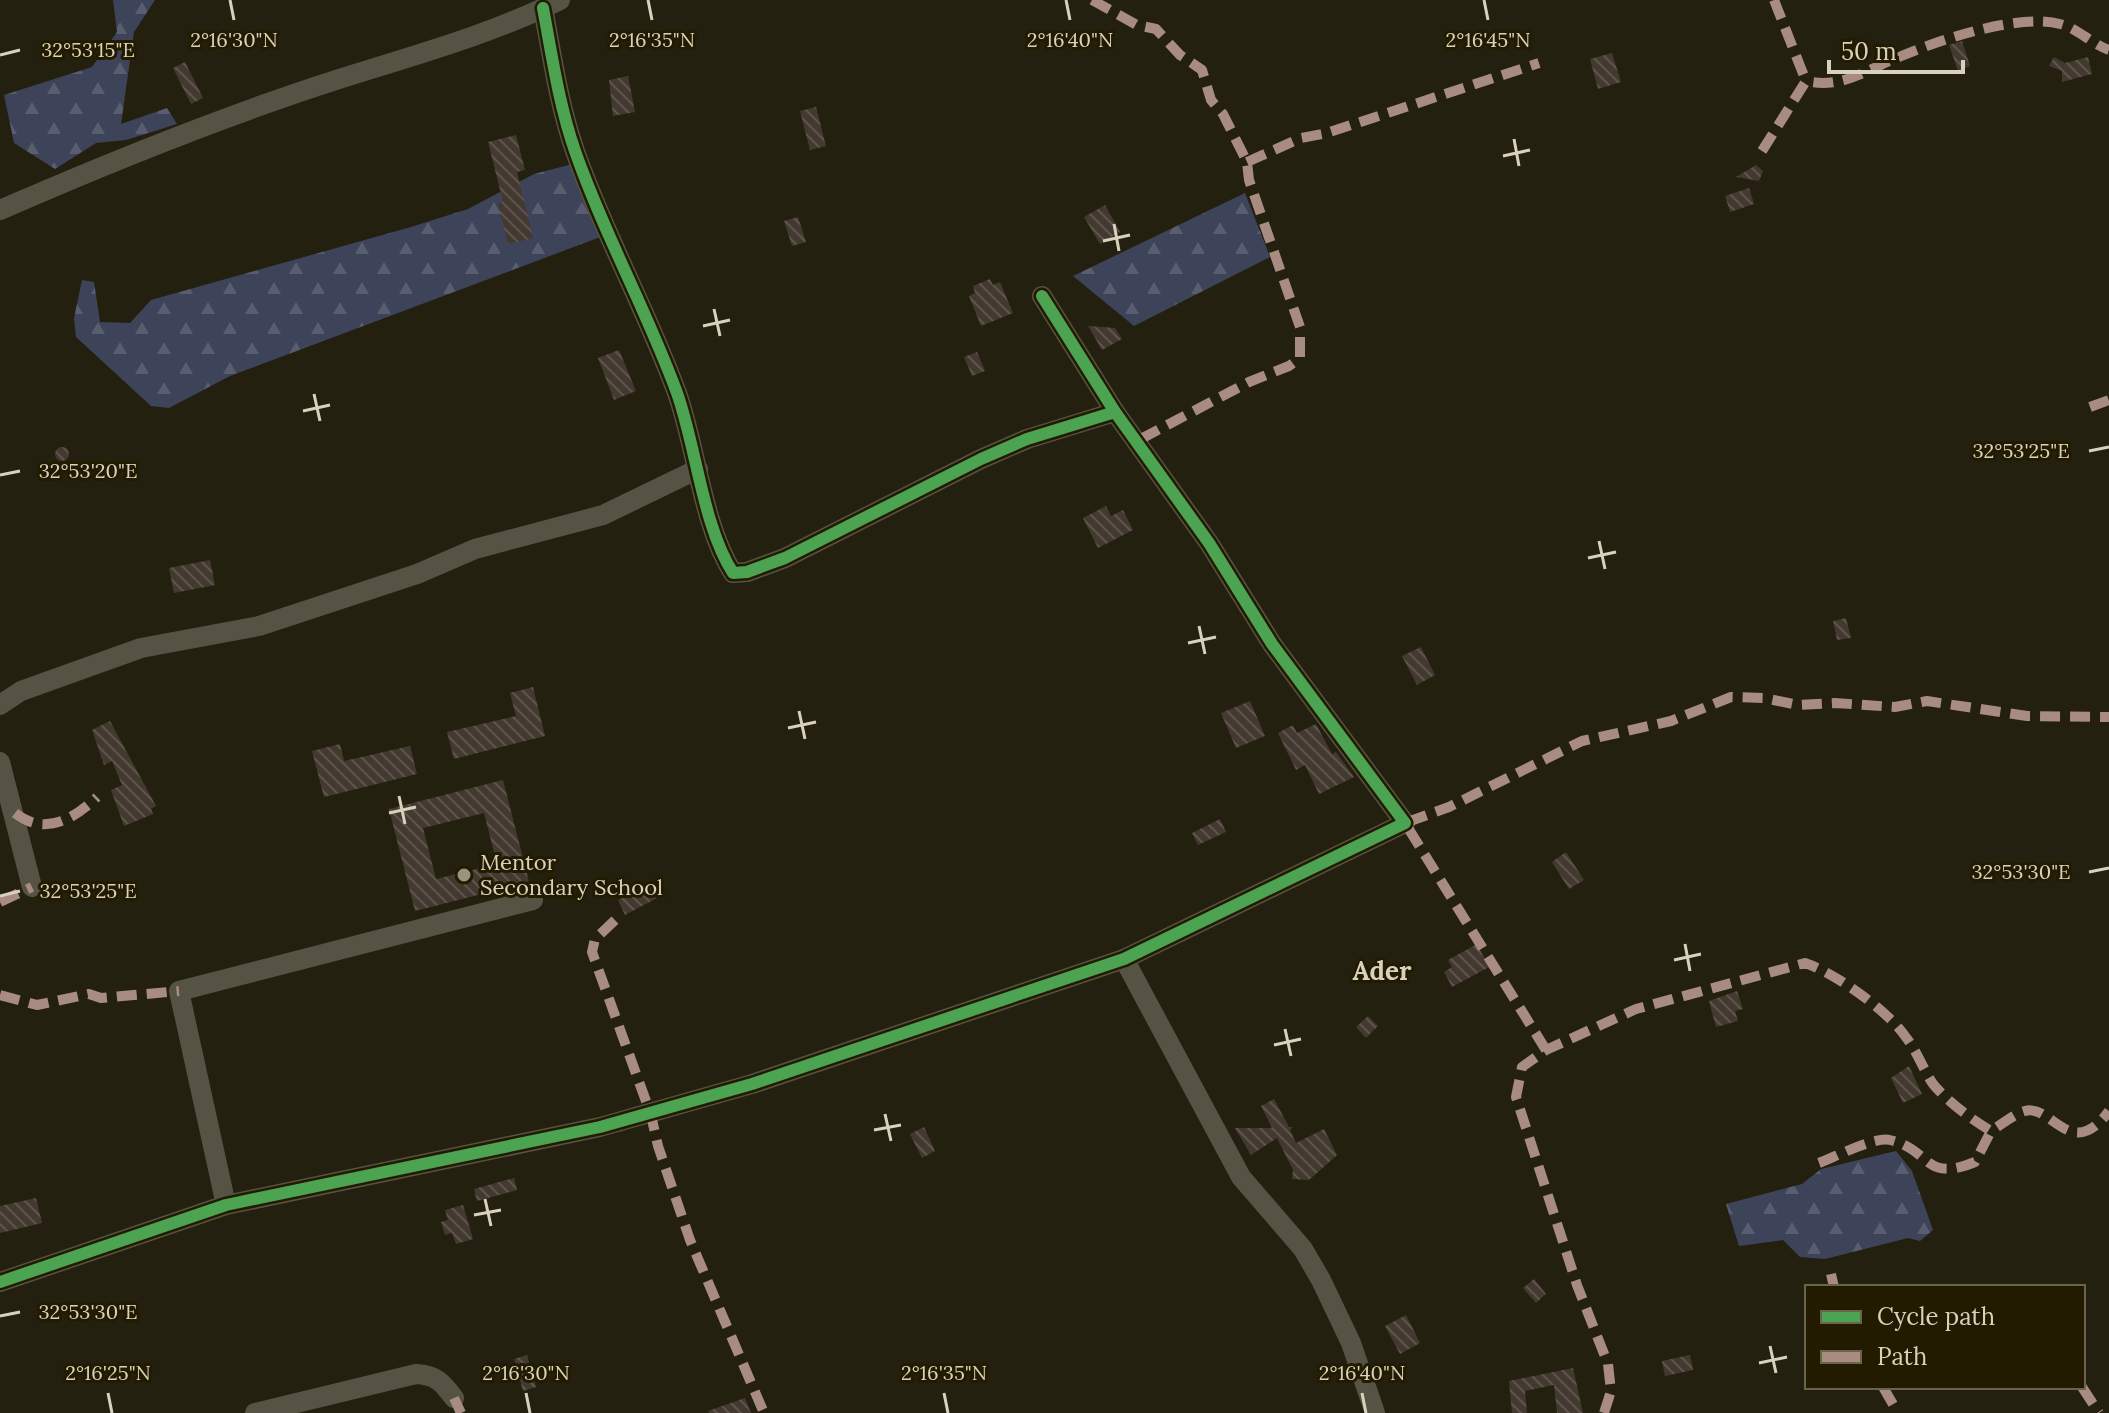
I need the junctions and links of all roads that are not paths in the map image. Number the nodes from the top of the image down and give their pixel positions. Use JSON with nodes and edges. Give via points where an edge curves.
{"nodes":[{"id":1,"x":552,"y":4,"type":"edge"},
{"id":2,"x":0,"y":210,"type":"edge"},
{"id":3,"x":1042,"y":296,"type":"dead end"},
{"id":4,"x":1115,"y":412,"type":"junction"},
{"id":5,"x":698,"y":469,"type":"junction"},
{"id":6,"x":0,"y":705,"type":"edge"},
{"id":7,"x":0,"y":762,"type":"edge"},
{"id":8,"x":32,"y":887,"type":"dead end"},
{"id":9,"x":533,"y":900,"type":"dead end"},
{"id":10,"x":1124,"y":959,"type":"junction"},
{"id":11,"x":226,"y":1205,"type":"junction"},
{"id":12,"x":0,"y":1282,"type":"edge"},
{"id":13,"x":454,"y":1398,"type":"dead end"},
{"id":14,"x":255,"y":1413,"type":"edge"},
{"id":15,"x":1375,"y":1413,"type":"edge"}],
"edges":[{"from":1,"to":2,"type":"street","via":[[164,141]]},
{"from":1,"to":5,"type":"street","via":[[561,103],[575,150],[678,396]]},
{"from":3,"to":4,"type":"street"},
{"from":4,"to":5,"type":"street","via":[[1027,439],[785,558],[737,574],[726,563]]},
{"from":4,"to":10,"type":"street","via":[[1209,543],[1272,644],[1405,823]]},
{"from":5,"to":6,"type":"street","via":[[603,515],[475,549],[417,574],[259,626],[141,648],[21,691]]},
{"from":7,"to":8,"type":"street"},
{"from":9,"to":11,"type":"street","via":[[179,991]]},
{"from":10,"to":11,"type":"street","via":[[651,1115]]},
{"from":10,"to":15,"type":"street","via":[[1241,1177],[1303,1249],[1321,1280],[1351,1343]]},
{"from":11,"to":12,"type":"street"},
{"from":13,"to":14,"type":"street","via":[[441,1380],[416,1374]]}]}
